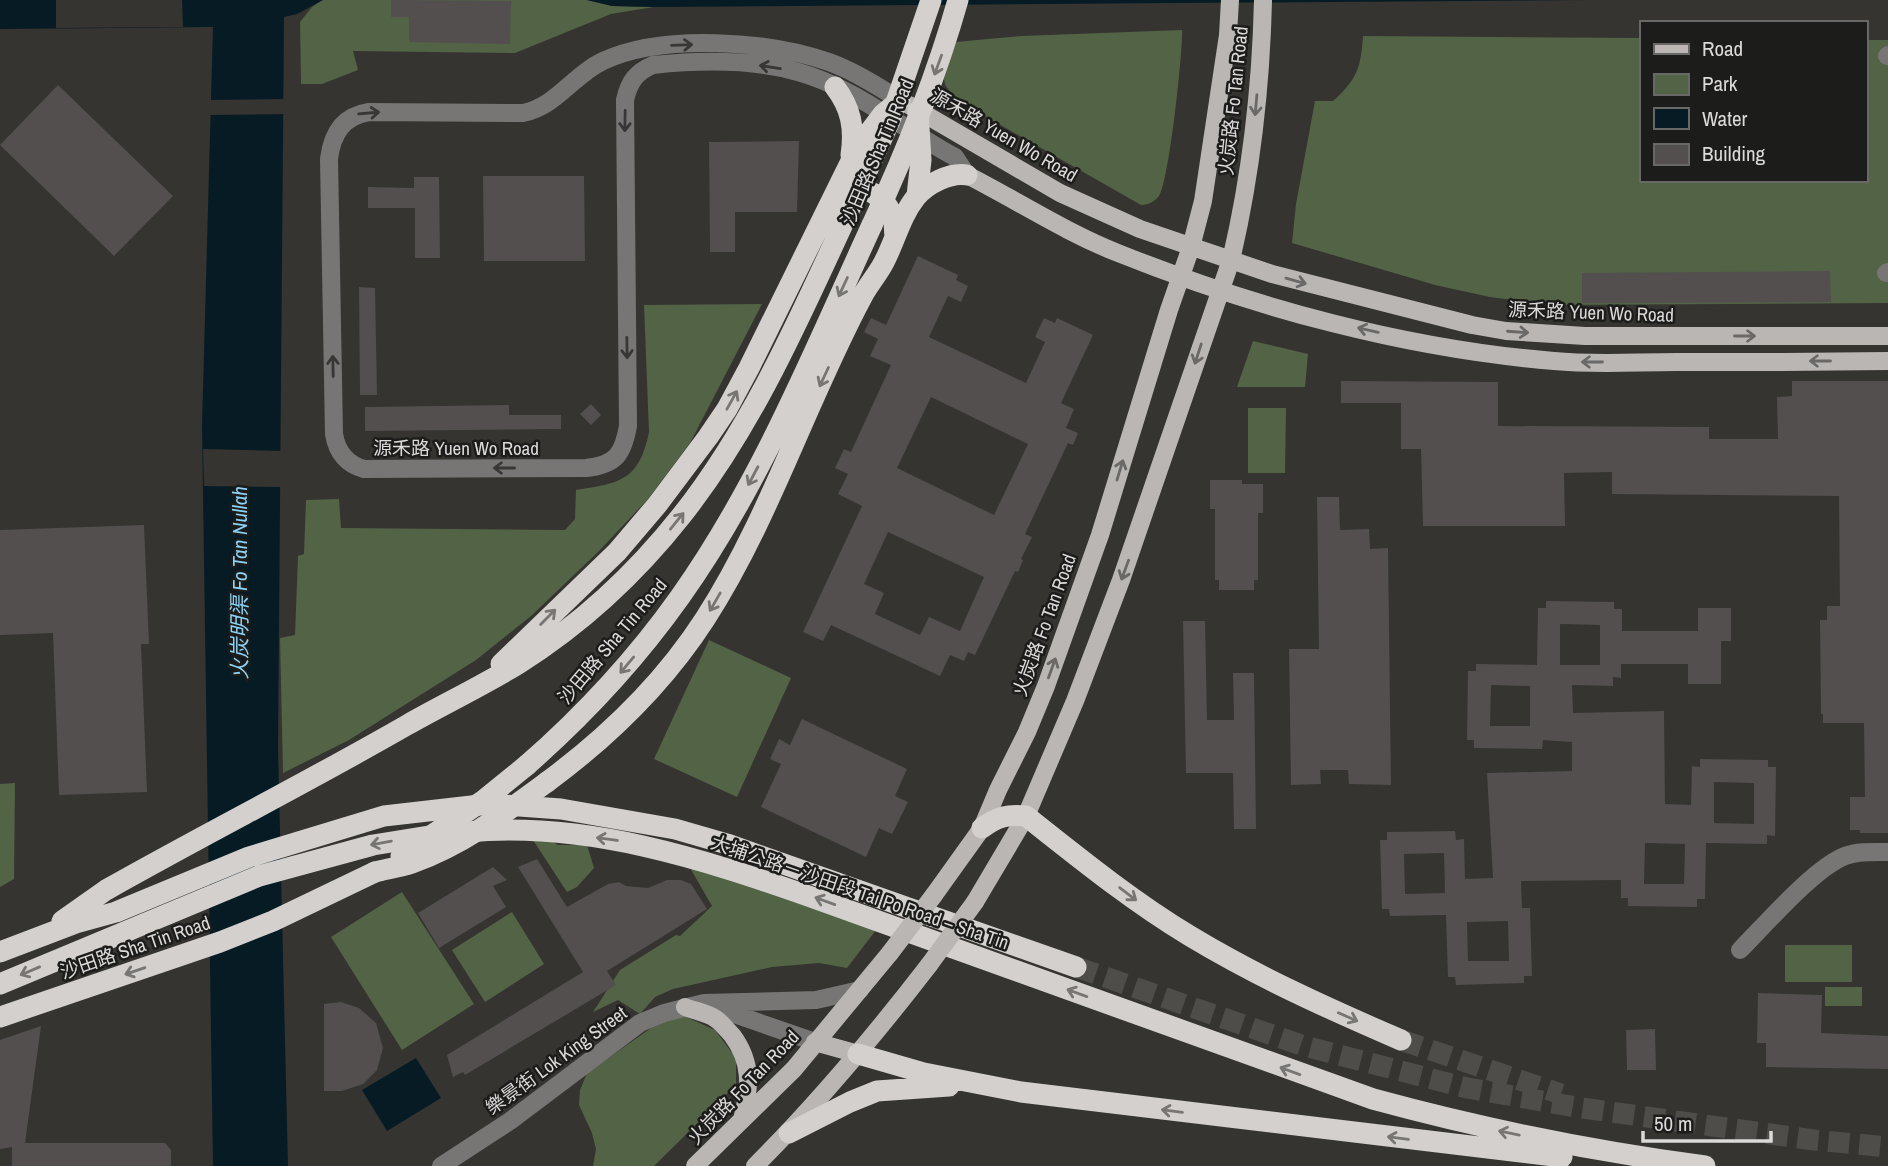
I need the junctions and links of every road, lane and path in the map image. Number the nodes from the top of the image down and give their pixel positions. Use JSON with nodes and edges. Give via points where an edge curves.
{"nodes":[{"id":1,"x":931,"y":0,"type":"edge"},
{"id":2,"x":958,"y":0,"type":"edge"},
{"id":3,"x":1230,"y":0,"type":"edge"},
{"id":4,"x":1263,"y":0,"type":"edge"},
{"id":5,"x":835,"y":87,"type":"junction"},
{"id":6,"x":909,"y":105,"type":"junction"},
{"id":7,"x":883,"y":114,"type":"junction"},
{"id":8,"x":921,"y":136,"type":"junction"},
{"id":9,"x":850,"y":161,"type":"junction"},
{"id":10,"x":967,"y":175,"type":"junction"},
{"id":11,"x":917,"y":196,"type":"junction"},
{"id":12,"x":833,"y":197,"type":"junction"},
{"id":13,"x":895,"y":236,"type":"junction"},
{"id":14,"x":1191,"y":247,"type":"junction"},
{"id":15,"x":1231,"y":260,"type":"junction"},
{"id":16,"x":1181,"y":275,"type":"junction"},
{"id":17,"x":1220,"y":290,"type":"junction"},
{"id":18,"x":1888,"y":336,"type":"edge"},
{"id":19,"x":1888,"y":361,"type":"edge"},
{"id":20,"x":482,"y":682,"type":"junction"},
{"id":21,"x":1026,"y":816,"type":"junction"},
{"id":22,"x":982,"y":828,"type":"junction"},
{"id":23,"x":1888,"y":852,"type":"edge"},
{"id":24,"x":375,"y":872,"type":"junction"},
{"id":25,"x":44,"y":934,"type":"junction"},
{"id":26,"x":1740,"y":950,"type":"dead end"},
{"id":27,"x":0,"y":952,"type":"edge"},
{"id":28,"x":1076,"y":967,"type":"tunnel mouth"},
{"id":29,"x":0,"y":984,"type":"edge"},
{"id":30,"x":860,"y":990,"type":"junction"},
{"id":31,"x":704,"y":1003,"type":"junction"},
{"id":32,"x":685,"y":1007,"type":"junction"},
{"id":33,"x":0,"y":1017,"type":"edge"},
{"id":34,"x":1401,"y":1040,"type":"tunnel mouth"},
{"id":35,"x":815,"y":1042,"type":"junction"},
{"id":36,"x":858,"y":1054,"type":"junction"},
{"id":37,"x":971,"y":1084,"type":"junction"},
{"id":38,"x":742,"y":1120,"type":"junction"},
{"id":39,"x":789,"y":1133,"type":"junction"},
{"id":40,"x":441,"y":1166,"type":"edge"},
{"id":41,"x":695,"y":1166,"type":"edge"},
{"id":42,"x":755,"y":1166,"type":"edge"},
{"id":43,"x":1701,"y":1166,"type":"edge"}],
"edges":[{"from":20,"to":1,"type":"highway","name":"沙田路 Sha Tin Road","one_way":true,"bridge":true,"via":[[518,664],[582,618],[631,572],[682,515],[730,446],[766,386],[889,123]]},
{"from":2,"to":24,"type":"highway","name":"沙田路 Sha Tin Road","one_way":true,"bridge":true,"via":[[911,139],[872,225],[784,415],[701,566],[660,624],[578,719],[484,800]]},
{"from":3,"to":14,"type":"main road","name":"火炭路 Fo Tan Road","via":[[1203,201]]},
{"from":4,"to":15,"type":"main road","name":"火炭路 Fo Tan Road","one_way":true,"via":[[1247,182]]},
{"from":5,"to":6,"type":"street","name":"源禾路 Yuen Wo Road","one_way":true,"via":[[766,65],[709,62],[653,65],[631,82],[625,100],[628,426],[614,460],[586,468],[364,469],[341,454],[334,434],[329,159],[335,135],[349,118],[369,112],[523,113],[550,103],[586,71],[615,56],[649,47],[708,44],[804,54],[855,73]]},
{"from":5,"to":7,"type":"street","name":"源禾路 Yuen Wo Road"},
{"from":5,"to":9,"type":"highway","via":[[846,101],[851,120]]},
{"from":6,"to":7,"type":"highway"},
{"from":6,"to":8,"type":"highway"},
{"from":6,"to":14,"type":"main road","name":"源禾路 Yuen Wo Road","via":[[1060,193]]},
{"from":7,"to":8,"type":"street","name":"源禾路 Yuen Wo Road"},
{"from":7,"to":9,"type":"highway"},
{"from":8,"to":10,"type":"street","name":"源禾路 Yuen Wo Road","via":[[955,157]]},
{"from":8,"to":11,"type":"highway"},
{"from":9,"to":12,"type":"highway"},
{"from":10,"to":11,"type":"highway","via":[[949,176]]},
{"from":10,"to":16,"type":"main road","name":"源禾路 Yuen Wo Road","via":[[1047,220],[1118,253]]},
{"from":11,"to":13,"type":"highway"},
{"from":12,"to":13,"type":"highway","via":[[853,187],[875,195],[893,218]]},
{"from":20,"to":12,"type":"highway","one_way":true,"via":[[617,552],[708,437],[750,368]]},
{"from":13,"to":24,"type":"highway","one_way":true,"bridge":true,"via":[[853,315],[748,542],[677,659],[608,733],[547,782],[455,843],[411,863]]},
{"from":14,"to":15,"type":"main road","name":"源禾路 Yuen Wo Road"},
{"from":14,"to":16,"type":"main road","name":"火炭路 Fo Tan Road"},
{"from":15,"to":17,"type":"main road","name":"火炭路 Fo Tan Road"},
{"from":15,"to":18,"type":"main road","name":"源禾路 Yuen Wo Road","one_way":true,"via":[[1306,283],[1506,331],[1585,336]]},
{"from":16,"to":17,"type":"main road","name":"源禾路 Yuen Wo Road"},
{"from":22,"to":16,"type":"main road","name":"火炭路 Fo Tan Road","one_way":true,"via":[[1055,661],[1100,535]]},
{"from":19,"to":17,"type":"main road","name":"源禾路 Yuen Wo Road","one_way":true,"via":[[1581,362],[1501,356],[1410,340]]},
{"from":17,"to":21,"type":"main road","name":"火炭路 Fo Tan Road","one_way":true,"via":[[1121,580]]},
{"from":20,"to":25,"type":"highway","name":"沙田路 Sha Tin Road","via":[[106,890]]},
{"from":21,"to":22,"type":"highway","via":[[995,818]]},
{"from":21,"to":34,"type":"highway","one_way":true,"via":[[1188,935],[1300,996]]},
{"from":21,"to":36,"type":"main road","name":"火炭路 Fo Tan Road","bridge":true,"via":[[975,902]]},
{"from":22,"to":30,"type":"main road","name":"火炭路 Fo Tan Road","bridge":true},
{"from":23,"to":26,"type":"street","via":[[1845,856],[1827,865]]},
{"from":24,"to":33,"type":"highway","name":"沙田路 Sha Tin Road","one_way":true,"via":[[301,909],[205,947]]},
{"from":25,"to":27,"type":"highway","name":"大埔公路－沙田段 Tai Po Road – Sha Tin"},
{"from":25,"to":28,"type":"highway","name":"大埔公路－沙田段 Tai Po Road – Sha Tin","via":[[116,912],[284,846],[384,816],[489,804],[575,811],[675,829]]},
{"from":43,"to":29,"type":"highway","name":"大埔公路－沙田段 Tai Po Road – Sha Tin","one_way":true,"via":[[1572,1147],[1373,1099],[739,871],[661,849],[550,832],[487,831],[373,845],[285,867]]},
{"from":30,"to":31,"type":"street","name":"樂景街 Lok King Street","via":[[816,1000]]},
{"from":30,"to":35,"type":"main road","name":"火炭路 Fo Tan Road"},
{"from":31,"to":32,"type":"street","name":"樂景街 Lok King Street"},
{"from":31,"to":35,"type":"street"},
{"from":32,"to":38,"type":"main road","via":[[716,1018],[746,1059],[749,1092]]},
{"from":32,"to":40,"type":"street","name":"樂景街 Lok King Street","via":[[623,1033],[510,1121]]},
{"from":35,"to":36,"type":"main road"},
{"from":35,"to":38,"type":"main road","name":"火炭路 Fo Tan Road"},
{"from":36,"to":37,"type":"highway"},
{"from":36,"to":39,"type":"main road","name":"火炭路 Fo Tan Road"},
{"from":37,"to":39,"type":"highway","via":[[877,1091]]},
{"from":43,"to":37,"type":"highway","one_way":true,"via":[[1466,1146]]},
{"from":38,"to":41,"type":"main road","name":"火炭路 Fo Tan Road"},
{"from":39,"to":42,"type":"main road","name":"火炭路 Fo Tan Road"}]}
